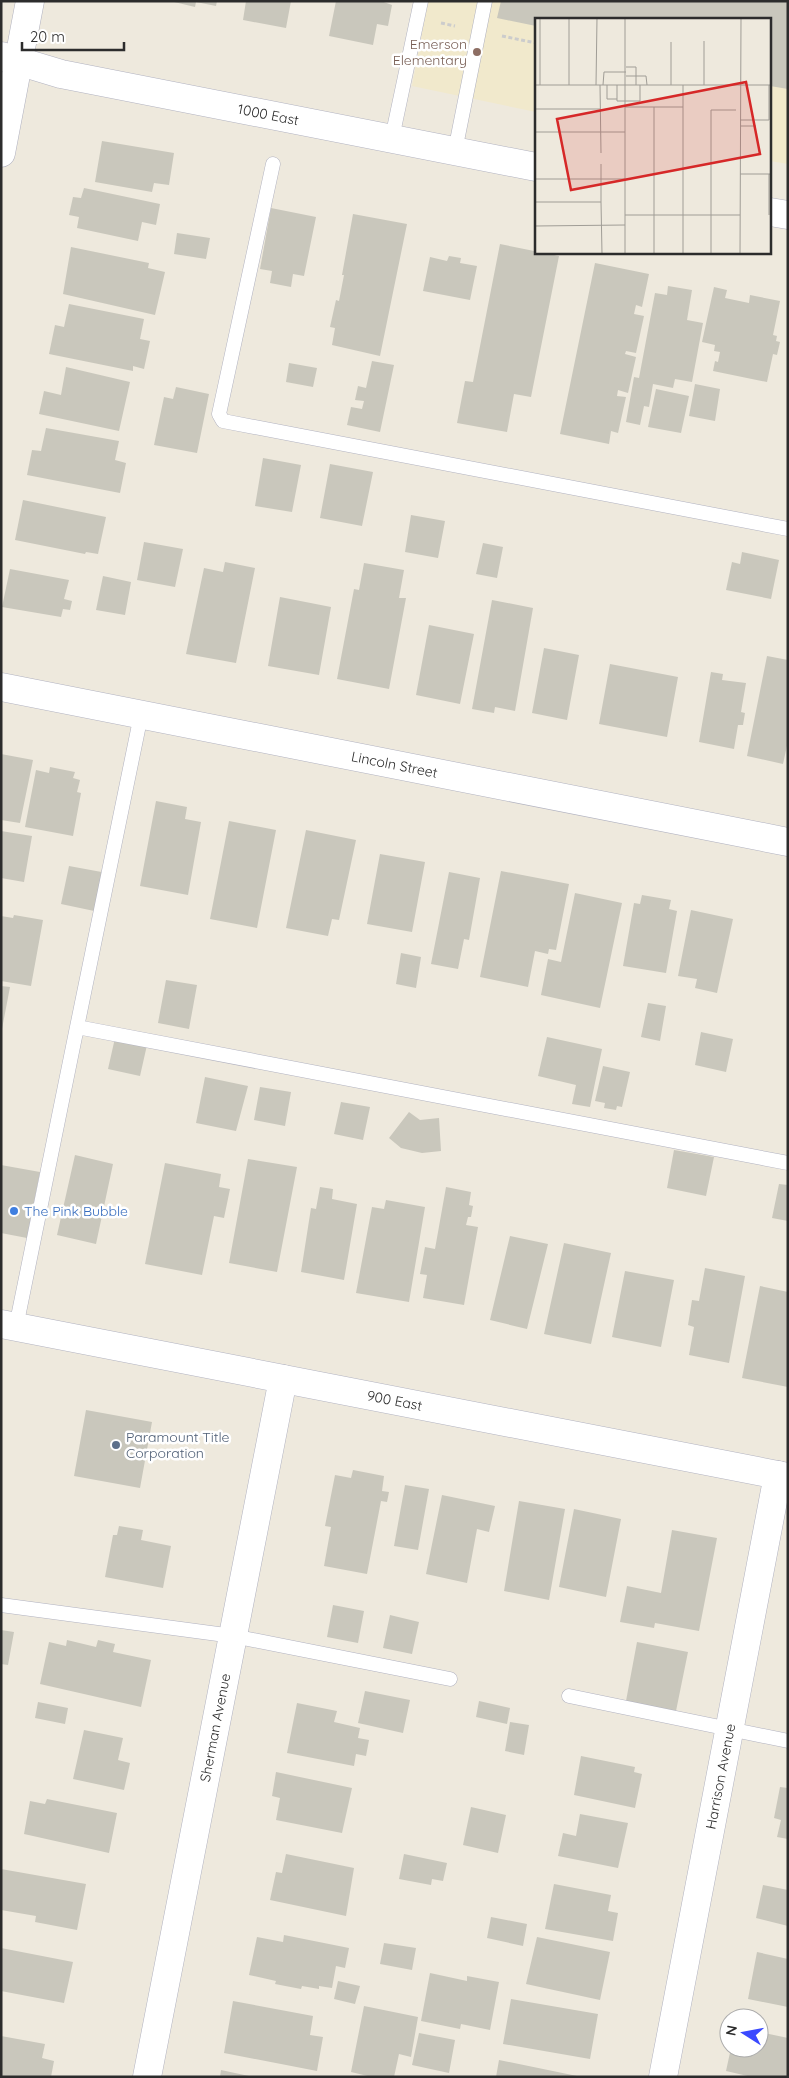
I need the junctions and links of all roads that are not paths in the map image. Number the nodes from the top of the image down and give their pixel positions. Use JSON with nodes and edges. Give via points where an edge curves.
{"nodes":[{"id":1,"x":30,"y":1,"type":"edge"},
{"id":2,"x":421,"y":1,"type":"edge"},
{"id":3,"x":485,"y":1,"type":"edge"},
{"id":4,"x":10,"y":58,"type":"edge"},
{"id":5,"x":392,"y":138,"type":"junction"},
{"id":6,"x":455,"y":151,"type":"junction"},
{"id":7,"x":1,"y":153,"type":"edge"},
{"id":8,"x":272,"y":164,"type":"dead end"},
{"id":9,"x":535,"y":166,"type":"edge"},
{"id":10,"x":772,"y":212,"type":"edge"},
{"id":11,"x":788,"y":215,"type":"edge"},
{"id":12,"x":788,"y":529,"type":"edge"},
{"id":13,"x":1,"y":687,"type":"edge"},
{"id":14,"x":141,"y":715,"type":"junction"},
{"id":15,"x":788,"y":842,"type":"edge"},
{"id":16,"x":77,"y":1026,"type":"junction"},
{"id":17,"x":788,"y":1163,"type":"edge"},
{"id":18,"x":9,"y":1325,"type":"edge"},
{"id":19,"x":283,"y":1379,"type":"junction"},
{"id":20,"x":783,"y":1476,"type":"edge"},
{"id":21,"x":1,"y":1604,"type":"edge"},
{"id":22,"x":233,"y":1636,"type":"junction"},
{"id":23,"x":450,"y":1679,"type":"dead end"},
{"id":24,"x":569,"y":1696,"type":"dead end"},
{"id":25,"x":729,"y":1730,"type":"junction"},
{"id":26,"x":788,"y":1741,"type":"edge"},
{"id":27,"x":147,"y":2077,"type":"edge"},
{"id":28,"x":663,"y":2077,"type":"edge"}],
"edges":[{"from":1,"to":4,"type":"street"},
{"from":2,"to":5,"type":"lane"},
{"from":3,"to":6,"type":"lane"},
{"from":4,"to":5,"type":"street","name":"1000 East","via":[[61,74]]},
{"from":4,"to":7,"type":"street"},
{"from":5,"to":6,"type":"street","name":"1000 East"},
{"from":6,"to":9,"type":"street","name":"1000 East"},
{"from":8,"to":12,"type":"lane","via":[[219,414],[222,421]]},
{"from":10,"to":11,"type":"street"},
{"from":13,"to":14,"type":"street","name":"Lincoln Street"},
{"from":14,"to":15,"type":"street","name":"Lincoln Street"},
{"from":14,"to":16,"type":"lane"},
{"from":16,"to":17,"type":"lane"},
{"from":16,"to":18,"type":"lane"},
{"from":18,"to":19,"type":"street","name":"900 East"},
{"from":19,"to":20,"type":"street","name":"900 East"},
{"from":19,"to":22,"type":"street","name":"Sherman Avenue"},
{"from":20,"to":25,"type":"street","name":"Harrison Avenue"},
{"from":21,"to":22,"type":"lane"},
{"from":22,"to":23,"type":"lane"},
{"from":22,"to":27,"type":"street","name":"Sherman Avenue"},
{"from":24,"to":25,"type":"lane"},
{"from":25,"to":26,"type":"lane"},
{"from":25,"to":28,"type":"street","name":"Harrison Avenue"}]}
